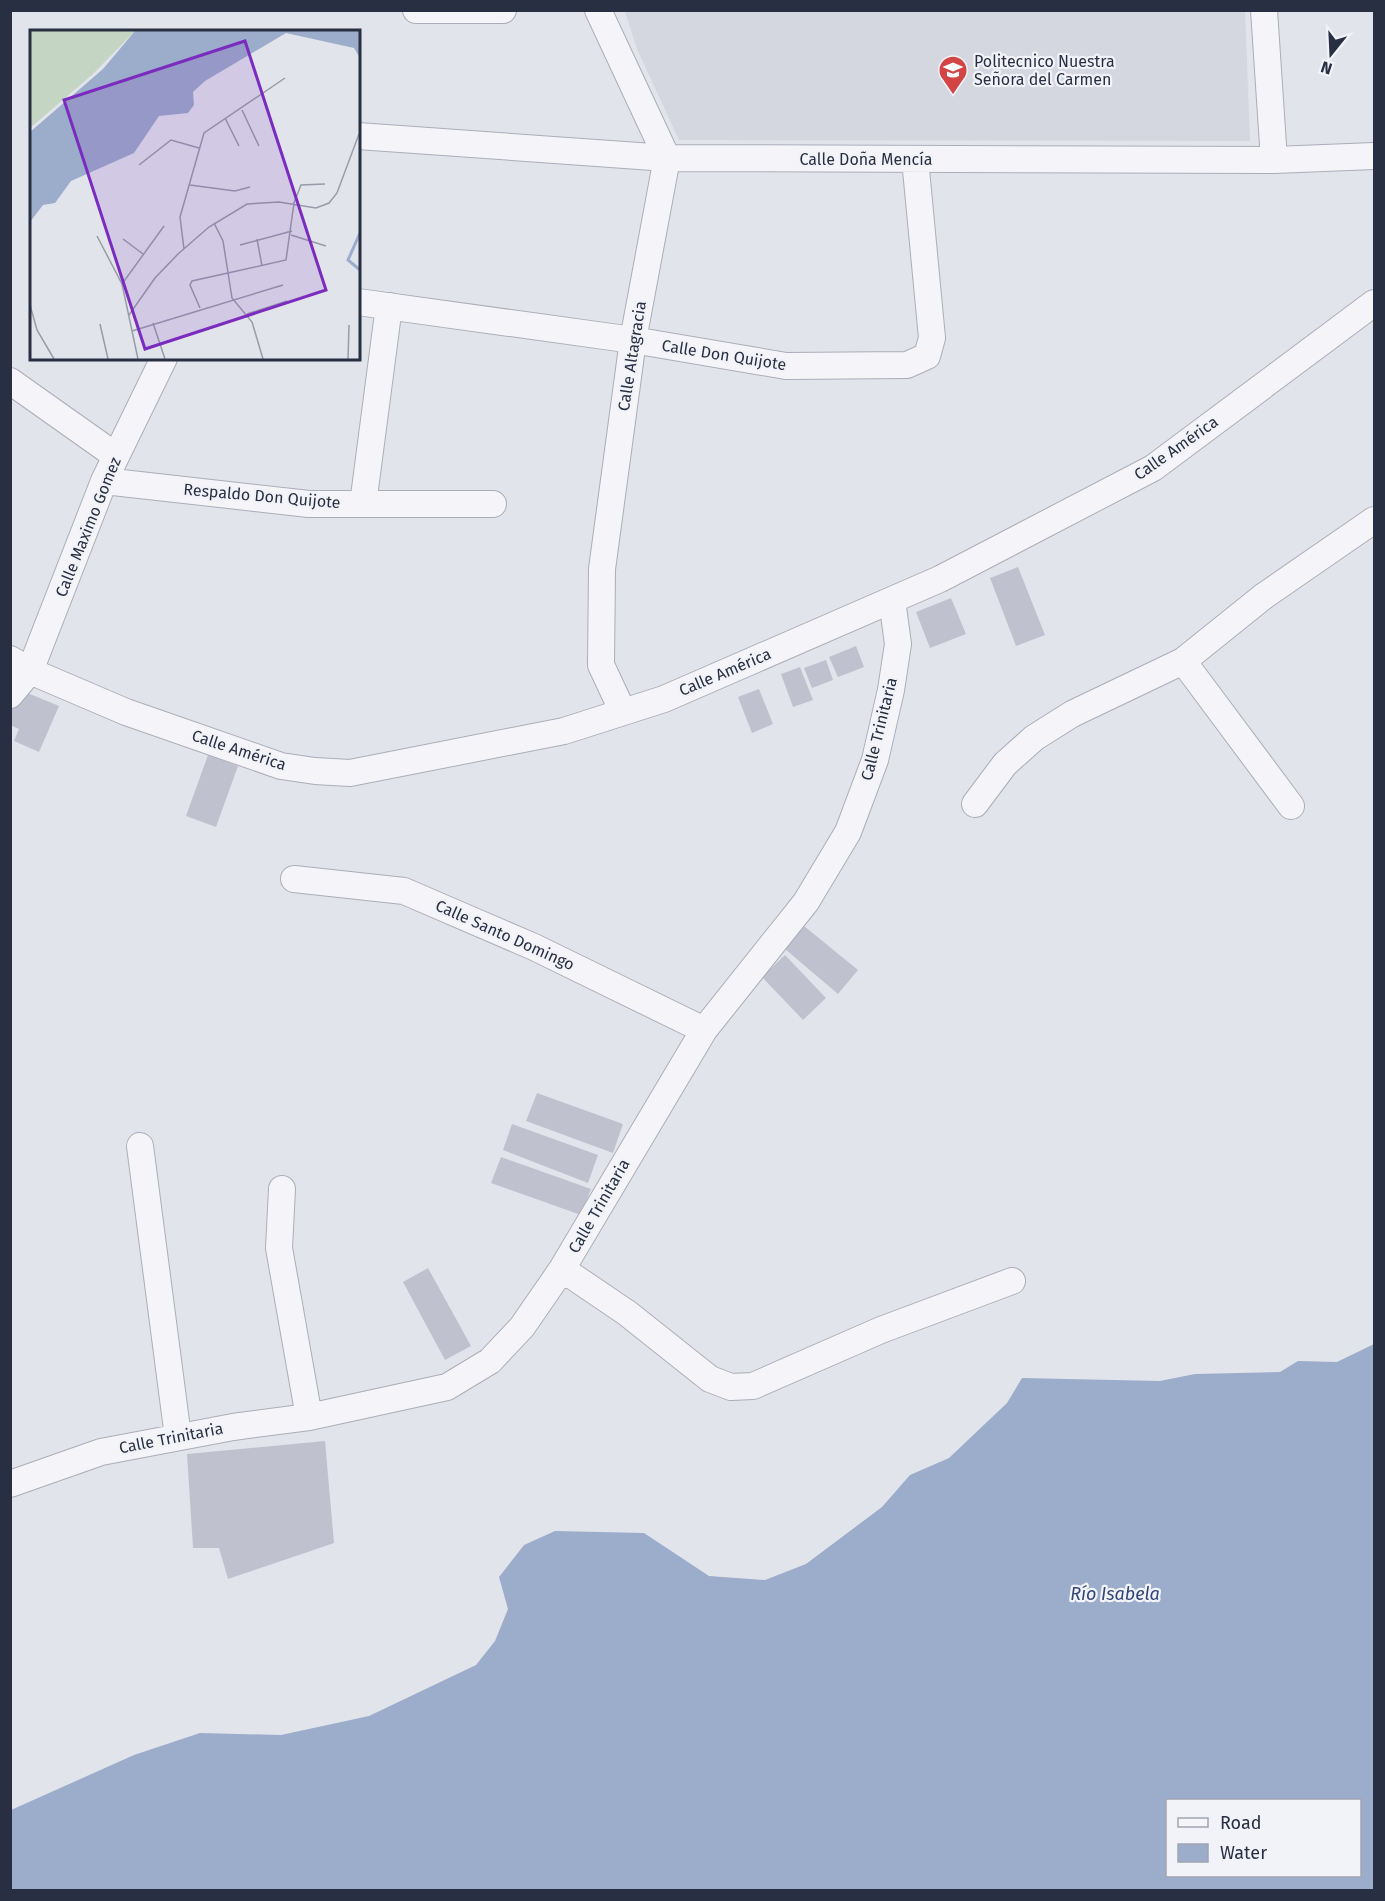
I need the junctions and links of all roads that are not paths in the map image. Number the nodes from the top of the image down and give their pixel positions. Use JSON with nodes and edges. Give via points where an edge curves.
{"nodes":[{"id":1,"x":416,"y":10,"type":"edge"},
{"id":2,"x":503,"y":10,"type":"edge"},
{"id":3,"x":598,"y":10,"type":"edge"},
{"id":4,"x":1264,"y":10,"type":"edge"},
{"id":5,"x":360,"y":135,"type":"edge"},
{"id":6,"x":1374,"y":156,"type":"edge"},
{"id":7,"x":667,"y":158,"type":"junction"},
{"id":8,"x":915,"y":159,"type":"junction"},
{"id":9,"x":1274,"y":160,"type":"junction"},
{"id":10,"x":360,"y":302,"type":"edge"},
{"id":11,"x":1374,"y":303,"type":"edge"},
{"id":12,"x":389,"y":306,"type":"junction"},
{"id":13,"x":633,"y":340,"type":"junction"},
{"id":14,"x":163,"y":360,"type":"edge"},
{"id":15,"x":10,"y":381,"type":"edge"},
{"id":16,"x":117,"y":456,"type":"junction"},
{"id":17,"x":104,"y":481,"type":"junction"},
{"id":18,"x":363,"y":504,"type":"junction"},
{"id":19,"x":493,"y":504,"type":"dead end"},
{"id":20,"x":1374,"y":520,"type":"edge"},
{"id":21,"x":892,"y":600,"type":"junction"},
{"id":22,"x":1183,"y":661,"type":"junction"},
{"id":23,"x":20,"y":665,"type":"edge"},
{"id":24,"x":10,"y":695,"type":"edge"},
{"id":25,"x":622,"y":712,"type":"junction"},
{"id":26,"x":975,"y":804,"type":"dead end"},
{"id":27,"x":1291,"y":806,"type":"dead end"},
{"id":28,"x":294,"y":879,"type":"dead end"},
{"id":29,"x":704,"y":1030,"type":"junction"},
{"id":30,"x":141,"y":1146,"type":"dead end"},
{"id":31,"x":282,"y":1189,"type":"dead end"},
{"id":32,"x":562,"y":1269,"type":"junction"},
{"id":33,"x":1012,"y":1281,"type":"dead end"},
{"id":34,"x":309,"y":1417,"type":"junction"},
{"id":35,"x":178,"y":1437,"type":"junction"},
{"id":36,"x":10,"y":1484,"type":"edge"}],
"edges":[{"from":1,"to":2,"type":"street"},
{"from":3,"to":7,"type":"street"},
{"from":4,"to":9,"type":"street"},
{"from":5,"to":7,"type":"street","name":"Calle Doña Mencía"},
{"from":6,"to":9,"type":"street","name":"Calle Doña Mencía"},
{"from":7,"to":8,"type":"street","name":"Calle Doña Mencía"},
{"from":7,"to":13,"type":"street","name":"Calle Altagracia"},
{"from":8,"to":9,"type":"street","name":"Calle Doña Mencía"},
{"from":8,"to":13,"type":"street","name":"Calle Don Quijote","via":[[932,338],[927,356],[908,365],[786,366]]},
{"from":10,"to":12,"type":"street","name":"Calle Don Quijote"},
{"from":11,"to":21,"type":"street","name":"Calle América","via":[[1153,468]]},
{"from":12,"to":13,"type":"street","name":"Calle Don Quijote"},
{"from":12,"to":18,"type":"street"},
{"from":13,"to":25,"type":"street","name":"Calle Altagracia","via":[[602,569],[600,627],[601,665]]},
{"from":14,"to":16,"type":"street","name":"Calle Maximo Gomez"},
{"from":15,"to":16,"type":"street"},
{"from":16,"to":17,"type":"street","name":"Calle Maximo Gomez"},
{"from":17,"to":18,"type":"street","name":"Respaldo Don Quijote","via":[[309,504]]},
{"from":17,"to":23,"type":"street","name":"Calle Maximo Gomez"},
{"from":18,"to":19,"type":"street","name":"Respaldo Don Quijote"},
{"from":20,"to":22,"type":"street","via":[[1264,596]]},
{"from":21,"to":25,"type":"street","name":"Calle América","via":[[664,699]]},
{"from":21,"to":29,"type":"street","name":"Calle Trinitaria","via":[[897,644],[891,690],[874,760],[848,832],[806,902]]},
{"from":22,"to":26,"type":"street","via":[[1072,714],[1034,738],[1005,764]]},
{"from":22,"to":27,"type":"street"},
{"from":23,"to":24,"type":"street","name":"Calle Maximo Gomez"},
{"from":23,"to":25,"type":"street","name":"Calle América","via":[[126,712],[281,766],[338,773],[564,731]]},
{"from":28,"to":29,"type":"street","name":"Calle Santo Domingo","via":[[404,891],[534,947]]},
{"from":29,"to":32,"type":"street","name":"Calle Trinitaria"},
{"from":30,"to":35,"type":"street"},
{"from":31,"to":34,"type":"street","via":[[279,1248]]},
{"from":32,"to":33,"type":"street","via":[[627,1313],[710,1379],[731,1387],[753,1386],[881,1330]]},
{"from":32,"to":34,"type":"street","name":"Calle Trinitaria","via":[[522,1327],[498,1353],[447,1387]]},
{"from":34,"to":35,"type":"street","name":"Calle Trinitaria"},
{"from":35,"to":36,"type":"street","name":"Calle Trinitaria","via":[[101,1452]]}]}
